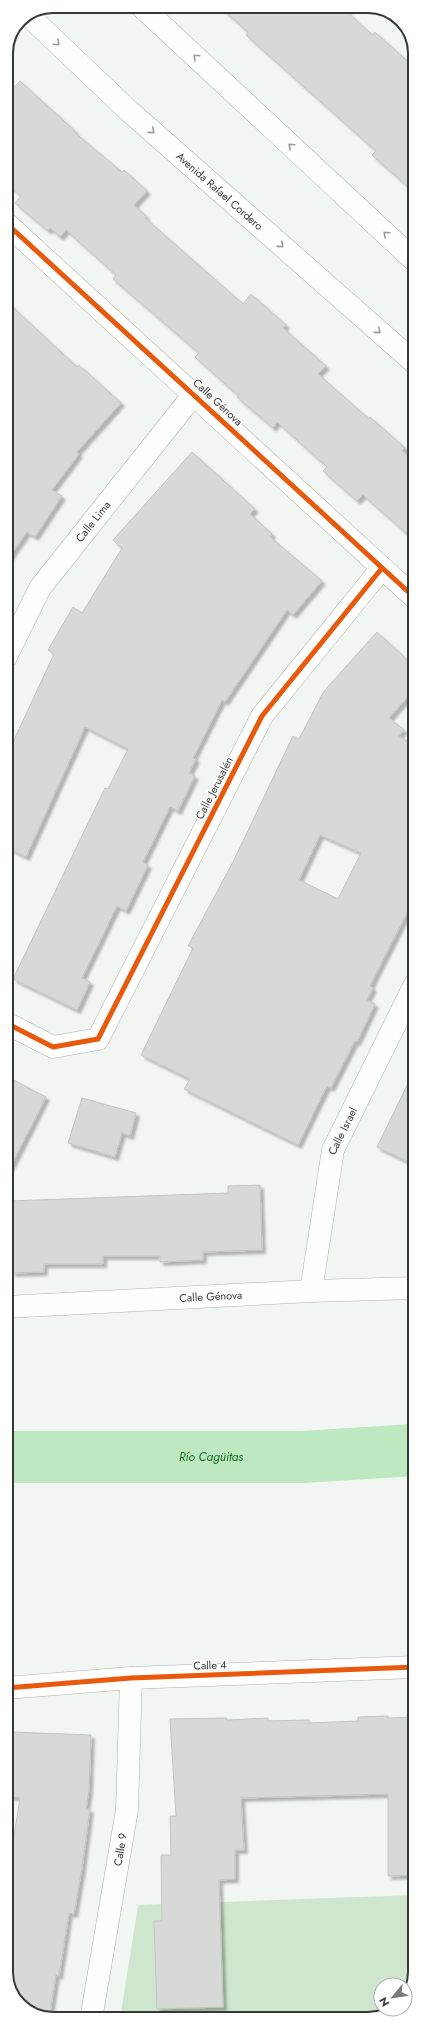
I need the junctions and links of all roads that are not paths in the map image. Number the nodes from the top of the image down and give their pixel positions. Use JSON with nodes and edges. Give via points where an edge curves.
{"nodes":[{"id":1,"x":149,"y":13,"type":"edge"},
{"id":2,"x":32,"y":20,"type":"edge"},
{"id":3,"x":13,"y":230,"type":"edge"},
{"id":4,"x":408,"y":254,"type":"edge"},
{"id":5,"x":408,"y":357,"type":"edge"},
{"id":6,"x":194,"y":394,"type":"junction"},
{"id":7,"x":382,"y":568,"type":"junction"},
{"id":8,"x":408,"y":592,"type":"edge"},
{"id":9,"x":13,"y":643,"type":"edge"},
{"id":10,"x":408,"y":998,"type":"edge"},
{"id":11,"x":13,"y":1027,"type":"edge"},
{"id":12,"x":408,"y":1288,"type":"edge"},
{"id":13,"x":311,"y":1291,"type":"junction"},
{"id":14,"x":13,"y":1307,"type":"edge"},
{"id":15,"x":408,"y":1667,"type":"edge"},
{"id":16,"x":131,"y":1678,"type":"junction"},
{"id":17,"x":13,"y":1687,"type":"edge"},
{"id":18,"x":92,"y":2012,"type":"edge"}],
"edges":[{"from":4,"to":1,"type":"street","one_way":true},
{"from":2,"to":5,"type":"street","name":"Avenida Rafael Cordero","one_way":true,"via":[[129,111]]},
{"from":3,"to":6,"type":"street","name":"Calle Génova"},
{"from":6,"to":7,"type":"street","name":"Calle Génova"},
{"from":6,"to":9,"type":"street","name":"Calle Lima","via":[[40,588]]},
{"from":7,"to":8,"type":"street","name":"Calle Génova"},
{"from":7,"to":11,"type":"street","name":"Calle Jerusalén","via":[[262,716],[98,1039],[53,1047]]},
{"from":10,"to":13,"type":"street","name":"Calle Israel","via":[[333,1150]]},
{"from":12,"to":13,"type":"street","name":"Calle Génova"},
{"from":13,"to":14,"type":"street","name":"Calle Génova"},
{"from":15,"to":16,"type":"street","name":"Calle 4"},
{"from":16,"to":17,"type":"street","name":"Calle 4"},
{"from":16,"to":18,"type":"street","name":"Calle 9","via":[[127,1810]]}]}
